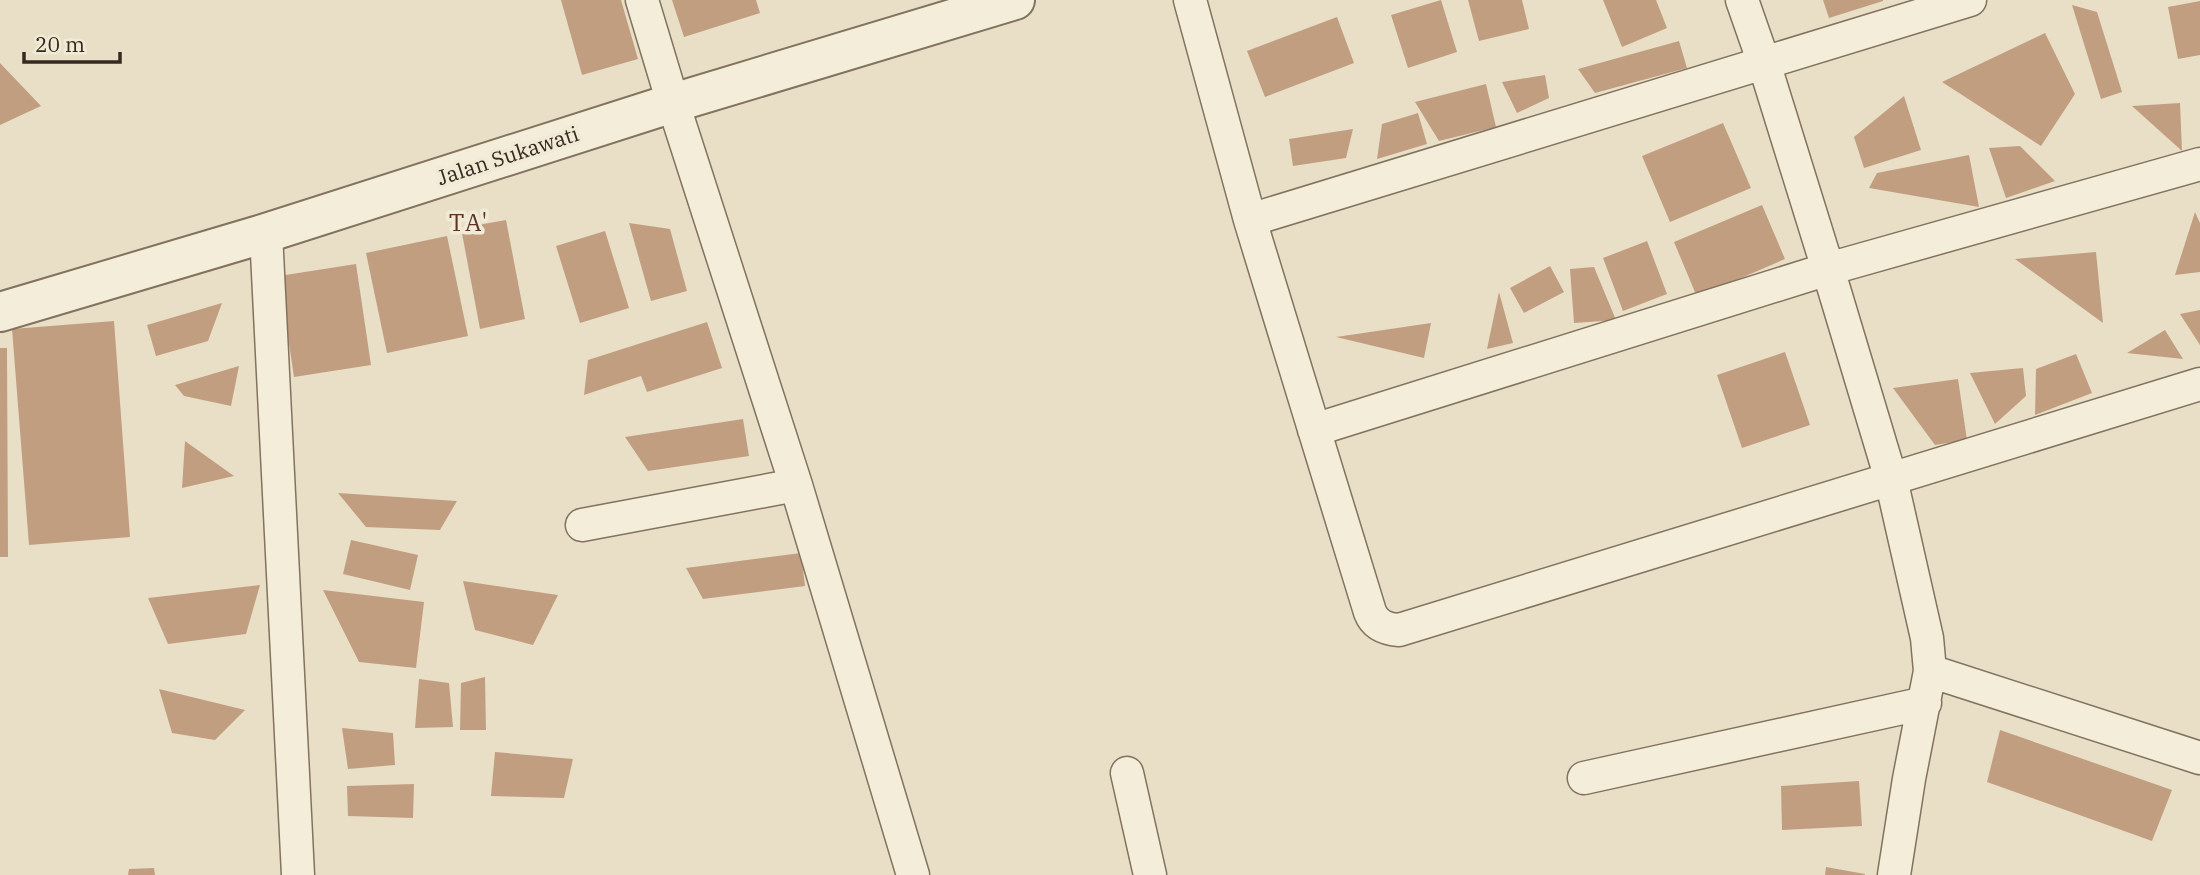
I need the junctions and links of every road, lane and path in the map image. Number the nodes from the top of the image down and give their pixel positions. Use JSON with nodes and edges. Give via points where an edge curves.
{"nodes":[{"id":1,"x":642,"y":0,"type":"edge"},
{"id":2,"x":1016,"y":0,"type":"edge"},
{"id":3,"x":1190,"y":0,"type":"edge"},
{"id":4,"x":1742,"y":0,"type":"edge"},
{"id":5,"x":1970,"y":0,"type":"edge"},
{"id":6,"x":1764,"y":63,"type":"junction"},
{"id":7,"x":673,"y":103,"type":"junction"},
{"id":8,"x":2200,"y":164,"type":"edge"},
{"id":9,"x":1250,"y":220,"type":"junction"},
{"id":10,"x":266,"y":233,"type":"junction"},
{"id":11,"x":1828,"y":269,"type":"junction"},
{"id":12,"x":0,"y":312,"type":"edge"},
{"id":13,"x":2200,"y":384,"type":"edge"},
{"id":14,"x":1314,"y":430,"type":"junction"},
{"id":15,"x":1891,"y":479,"type":"junction"},
{"id":16,"x":796,"y":485,"type":"junction"},
{"id":17,"x":582,"y":525,"type":"dead end"},
{"id":18,"x":1930,"y":671,"type":"junction"},
{"id":19,"x":1925,"y":703,"type":"junction"},
{"id":20,"x":2200,"y":758,"type":"edge"},
{"id":21,"x":1127,"y":773,"type":"dead end"},
{"id":22,"x":1584,"y":778,"type":"dead end"},
{"id":23,"x":298,"y":875,"type":"edge"},
{"id":24,"x":913,"y":875,"type":"edge"},
{"id":25,"x":1150,"y":875,"type":"edge"},
{"id":26,"x":1894,"y":875,"type":"edge"}],
"edges":[{"from":1,"to":7,"type":"street"},
{"from":2,"to":7,"type":"street","name":"Jalan Sukawati"},
{"from":3,"to":9,"type":"street"},
{"from":4,"to":6,"type":"street"},
{"from":5,"to":6,"type":"street"},
{"from":6,"to":9,"type":"street"},
{"from":6,"to":11,"type":"street"},
{"from":7,"to":10,"type":"street","name":"Jalan Sukawati"},
{"from":7,"to":16,"type":"street"},
{"from":8,"to":11,"type":"street"},
{"from":9,"to":14,"type":"street"},
{"from":10,"to":12,"type":"street","name":"Jalan Sukawati"},
{"from":10,"to":23,"type":"street"},
{"from":11,"to":14,"type":"street"},
{"from":11,"to":15,"type":"street"},
{"from":13,"to":15,"type":"street"},
{"from":14,"to":15,"type":"street","via":[[1373,619],[1392,629]]},
{"from":15,"to":18,"type":"street","via":[[1927,638]]},
{"from":16,"to":17,"type":"street"},
{"from":16,"to":24,"type":"street"},
{"from":18,"to":19,"type":"street"},
{"from":18,"to":20,"type":"street"},
{"from":19,"to":22,"type":"street"},
{"from":19,"to":26,"type":"street"},
{"from":21,"to":25,"type":"street"}]}
